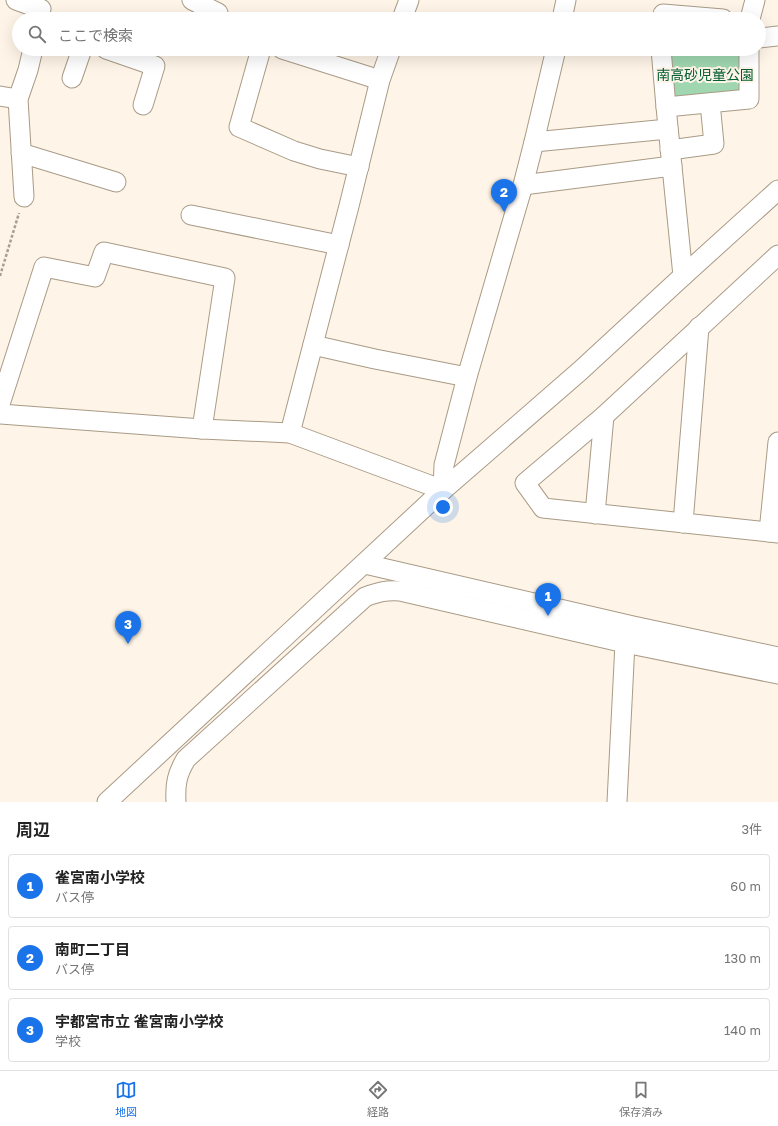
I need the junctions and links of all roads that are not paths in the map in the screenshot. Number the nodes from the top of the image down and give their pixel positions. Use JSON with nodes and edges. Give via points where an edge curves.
{"nodes":[{"id":1,"x":16,"y":0,"type":"edge"},
{"id":2,"x":192,"y":0,"type":"edge"},
{"id":3,"x":409,"y":0,"type":"edge"},
{"id":4,"x":566,"y":0,"type":"edge"},
{"id":5,"x":755,"y":0,"type":"edge"},
{"id":6,"x":41,"y":9,"type":"edge"},
{"id":7,"x":216,"y":12,"type":"edge"},
{"id":8,"x":405,"y":12,"type":"edge"},
{"id":9,"x":563,"y":12,"type":"edge"},
{"id":10,"x":752,"y":12,"type":"edge"},
{"id":11,"x":778,"y":36,"type":"edge"},
{"id":12,"x":766,"y":37,"type":"edge"},
{"id":13,"x":31,"y":56,"type":"edge"},
{"id":14,"x":80,"y":56,"type":"edge"},
{"id":15,"x":126,"y":56,"type":"edge"},
{"id":16,"x":259,"y":56,"type":"edge"},
{"id":17,"x":304,"y":56,"type":"edge"},
{"id":18,"x":389,"y":56,"type":"edge"},
{"id":19,"x":554,"y":56,"type":"edge"},
{"id":20,"x":662,"y":56,"type":"edge"},
{"id":21,"x":749,"y":56,"type":"edge"},
{"id":22,"x":72,"y":78,"type":"dead end"},
{"id":23,"x":380,"y":80,"type":"junction"},
{"id":24,"x":9,"y":97,"type":"edge"},
{"id":25,"x":710,"y":103,"type":"junction"},
{"id":26,"x":142,"y":105,"type":"dead end"},
{"id":27,"x":666,"y":107,"type":"junction"},
{"id":28,"x":668,"y":129,"type":"junction"},
{"id":29,"x":534,"y":142,"type":"junction"},
{"id":30,"x":21,"y":153,"type":"junction"},
{"id":31,"x":671,"y":158,"type":"junction"},
{"id":32,"x":359,"y":167,"type":"junction"},
{"id":33,"x":116,"y":182,"type":"dead end"},
{"id":34,"x":523,"y":185,"type":"junction"},
{"id":35,"x":778,"y":190,"type":"edge"},
{"id":36,"x":24,"y":197,"type":"road end"},
{"id":37,"x":190,"y":215,"type":"dead end"},
{"id":38,"x":339,"y":245,"type":"junction"},
{"id":39,"x":778,"y":256,"type":"edge"},
{"id":40,"x":684,"y":276,"type":"junction"},
{"id":41,"x":699,"y":327,"type":"junction"},
{"id":42,"x":313,"y":345,"type":"junction"},
{"id":43,"x":467,"y":377,"type":"junction"},
{"id":44,"x":0,"y":404,"type":"edge"},
{"id":45,"x":0,"y":414,"type":"edge"},
{"id":46,"x":604,"y":416,"type":"junction"},
{"id":47,"x":202,"y":429,"type":"junction"},
{"id":48,"x":290,"y":434,"type":"junction"},
{"id":49,"x":778,"y":442,"type":"edge"},
{"id":50,"x":443,"y":490,"type":"junction"},
{"id":51,"x":595,"y":514,"type":"junction"},
{"id":52,"x":683,"y":523,"type":"junction"},
{"id":53,"x":773,"y":532,"type":"edge"},
{"id":54,"x":365,"y":564,"type":"junction"},
{"id":55,"x":624,"y":643,"type":"junction"},
{"id":56,"x":778,"y":657,"type":"edge"},
{"id":57,"x":778,"y":674,"type":"edge"},
{"id":58,"x":107,"y":802,"type":"edge"},
{"id":59,"x":176,"y":802,"type":"edge"},
{"id":60,"x":617,"y":802,"type":"edge"}],
"edges":[{"from":1,"to":6,"type":"street"},
{"from":2,"to":7,"type":"street"},
{"from":3,"to":8,"type":"street"},
{"from":4,"to":9,"type":"street"},
{"from":5,"to":10,"type":"street"},
{"from":11,"to":12,"type":"street"},
{"from":13,"to":24,"type":"street","via":[[28,70]]},
{"from":14,"to":22,"type":"street"},
{"from":15,"to":26,"type":"street","via":[[154,66]]},
{"from":16,"to":32,"type":"street","via":[[239,128],[294,151]]},
{"from":17,"to":23,"type":"street"},
{"from":18,"to":23,"type":"street"},
{"from":19,"to":29,"type":"street"},
{"from":20,"to":27,"type":"street"},
{"from":21,"to":25,"type":"street","via":[[749,99]]},
{"from":23,"to":32,"type":"street"},
{"from":24,"to":30,"type":"street"},
{"from":25,"to":27,"type":"street"},
{"from":25,"to":31,"type":"street","via":[[714,144]]},
{"from":27,"to":28,"type":"street"},
{"from":28,"to":29,"type":"street"},
{"from":28,"to":31,"type":"street"},
{"from":29,"to":34,"type":"street"},
{"from":30,"to":33,"type":"street"},
{"from":30,"to":36,"type":"street"},
{"from":31,"to":34,"type":"street"},
{"from":31,"to":40,"type":"street"},
{"from":32,"to":38,"type":"street"},
{"from":34,"to":43,"type":"street"},
{"from":35,"to":40,"type":"street"},
{"from":37,"to":38,"type":"street"},
{"from":38,"to":42,"type":"street"},
{"from":39,"to":41,"type":"street"},
{"from":40,"to":50,"type":"street"},
{"from":41,"to":46,"type":"street"},
{"from":41,"to":52,"type":"street"},
{"from":42,"to":43,"type":"street"},
{"from":42,"to":48,"type":"street"},
{"from":43,"to":50,"type":"street","via":[[444,465]]},
{"from":44,"to":47,"type":"street","via":[[44,267],[94,277],[104,252],[225,278]]},
{"from":45,"to":47,"type":"street"},
{"from":46,"to":51,"type":"street"},
{"from":46,"to":51,"type":"street","via":[[525,483],[543,508]]},
{"from":47,"to":48,"type":"street"},
{"from":48,"to":50,"type":"street"},
{"from":49,"to":53,"type":"street"},
{"from":50,"to":54,"type":"street"},
{"from":51,"to":52,"type":"street"},
{"from":52,"to":53,"type":"street"},
{"from":54,"to":56,"type":"street"},
{"from":54,"to":58,"type":"street"},
{"from":55,"to":57,"type":"street"},
{"from":55,"to":59,"type":"street","via":[[400,591],[376,593],[365,597],[186,759],[178,774]]},
{"from":55,"to":60,"type":"street"}]}
